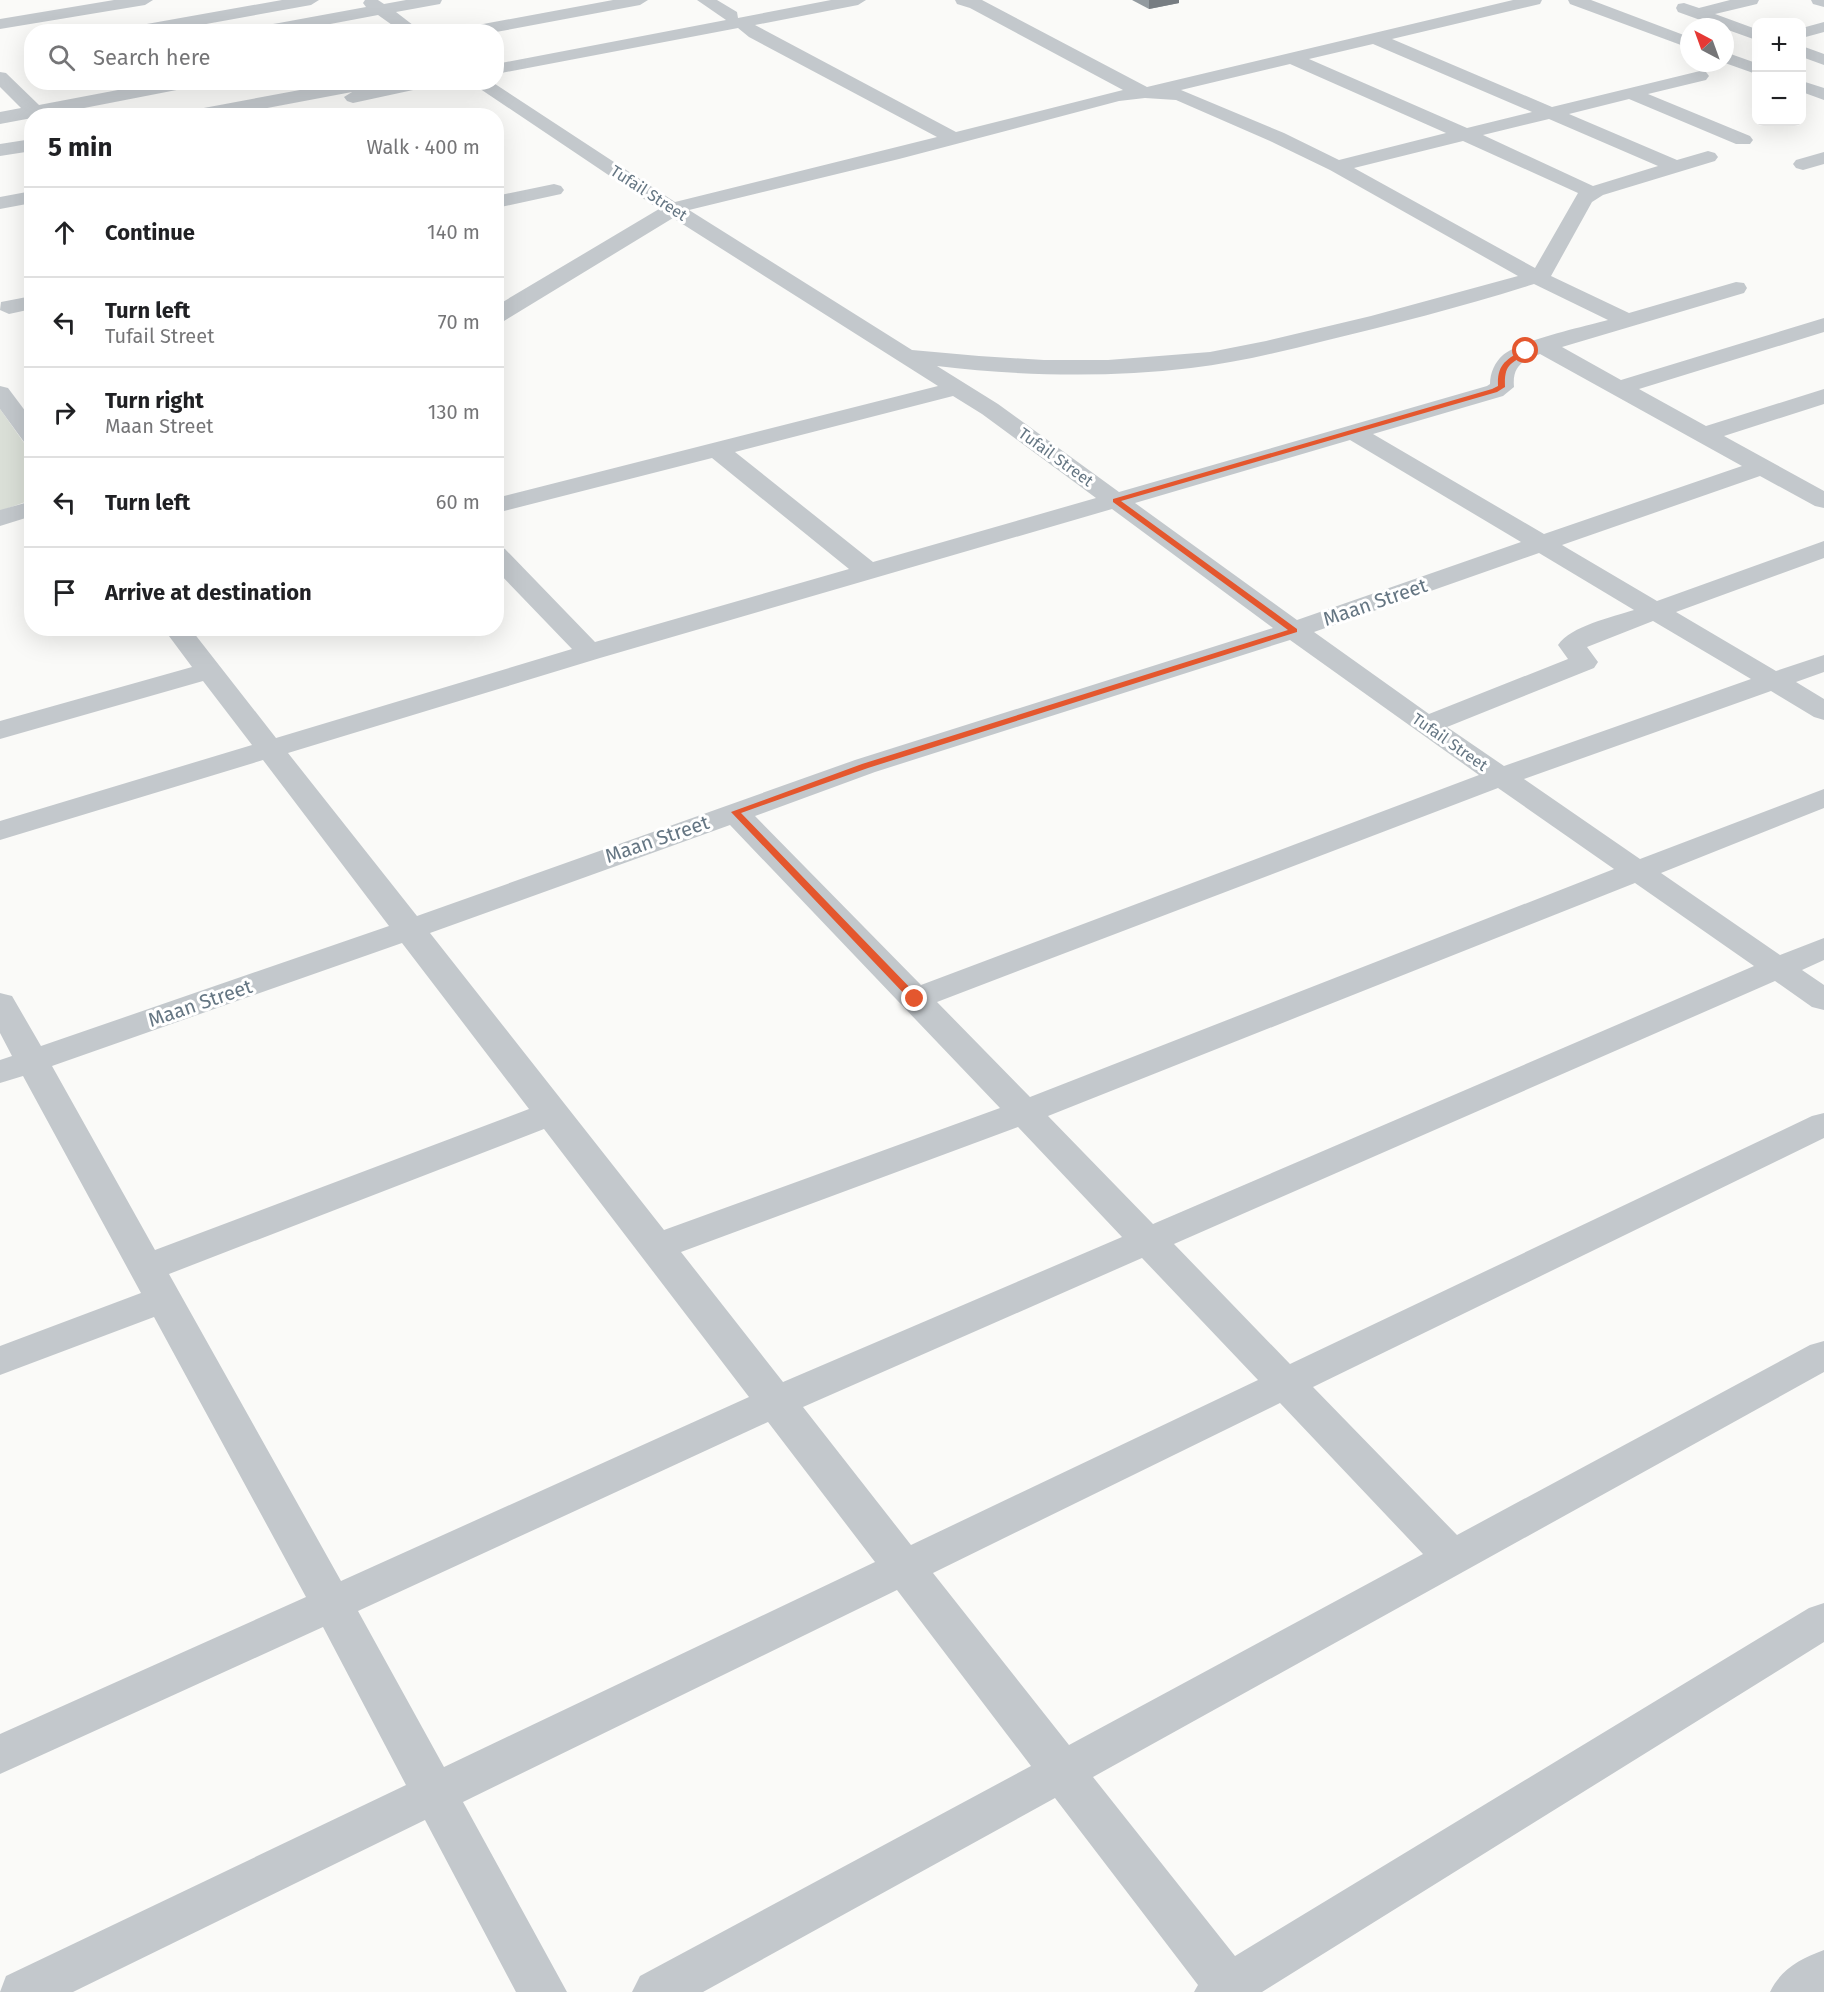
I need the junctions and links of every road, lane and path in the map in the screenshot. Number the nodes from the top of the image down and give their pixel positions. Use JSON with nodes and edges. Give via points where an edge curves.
{"nodes":[{"id":1,"x":145,"y":0,"type":"edge"},
{"id":2,"x":311,"y":0,"type":"edge"},
{"id":3,"x":434,"y":0,"type":"edge"},
{"id":4,"x":640,"y":0,"type":"edge"},
{"id":5,"x":705,"y":0,"type":"edge"},
{"id":6,"x":816,"y":0,"type":"edge"},
{"id":7,"x":858,"y":0,"type":"edge"},
{"id":8,"x":963,"y":0,"type":"edge"},
{"id":9,"x":1002,"y":0,"type":"edge"},
{"id":10,"x":1489,"y":0,"type":"edge"},
{"id":11,"x":1534,"y":0,"type":"edge"},
{"id":12,"x":1576,"y":0,"type":"edge"},
{"id":13,"x":1751,"y":0,"type":"edge"},
{"id":14,"x":1819,"y":0,"type":"edge"},
{"id":15,"x":1824,"y":2,"type":"edge"},
{"id":16,"x":16,"y":4,"type":"dead end"},
{"id":17,"x":374,"y":5,"type":"edge"},
{"id":18,"x":0,"y":12,"type":"edge"},
{"id":19,"x":43,"y":17,"type":"junction"},
{"id":20,"x":736,"y":20,"type":"junction"},
{"id":21,"x":0,"y":24,"type":"edge"},
{"id":22,"x":51,"y":24,"type":"edge"},
{"id":23,"x":175,"y":24,"type":"edge"},
{"id":24,"x":291,"y":24,"type":"edge"},
{"id":25,"x":402,"y":24,"type":"edge"},
{"id":26,"x":504,"y":25,"type":"edge"},
{"id":27,"x":1824,"y":27,"type":"edge"},
{"id":28,"x":1064,"y":32,"type":"dead end"},
{"id":29,"x":1806,"y":32,"type":"edge"},
{"id":30,"x":1752,"y":33,"type":"edge"},
{"id":31,"x":1372,"y":37,"type":"junction"},
{"id":32,"x":1680,"y":40,"type":"edge"},
{"id":33,"x":1752,"y":45,"type":"edge"},
{"id":34,"x":1734,"y":49,"type":"edge"},
{"id":35,"x":1806,"y":53,"type":"edge"},
{"id":36,"x":1290,"y":57,"type":"junction"},
{"id":37,"x":504,"y":59,"type":"edge"},
{"id":38,"x":1734,"y":60,"type":"edge"},
{"id":39,"x":1824,"y":60,"type":"edge"},
{"id":40,"x":504,"y":67,"type":"edge"},
{"id":41,"x":1752,"y":67,"type":"edge"},
{"id":42,"x":1700,"y":76,"type":"dead end"},
{"id":43,"x":24,"y":81,"type":"edge"},
{"id":44,"x":2,"y":82,"type":"edge"},
{"id":45,"x":1167,"y":82,"type":"junction"},
{"id":46,"x":1806,"y":88,"type":"edge"},
{"id":47,"x":150,"y":90,"type":"edge"},
{"id":48,"x":332,"y":90,"type":"edge"},
{"id":49,"x":387,"y":90,"type":"edge"},
{"id":50,"x":491,"y":90,"type":"edge"},
{"id":51,"x":1123,"y":91,"type":"junction"},
{"id":52,"x":1632,"y":94,"type":"junction"},
{"id":53,"x":1824,"y":95,"type":"edge"},
{"id":54,"x":31,"y":108,"type":"edge"},
{"id":55,"x":56,"y":108,"type":"edge"},
{"id":56,"x":236,"y":108,"type":"edge"},
{"id":57,"x":296,"y":108,"type":"edge"},
{"id":58,"x":1554,"y":113,"type":"junction"},
{"id":59,"x":24,"y":114,"type":"edge"},
{"id":60,"x":0,"y":118,"type":"edge"},
{"id":61,"x":1466,"y":134,"type":"junction"},
{"id":62,"x":954,"y":139,"type":"junction"},
{"id":63,"x":1743,"y":140,"type":"dead end"},
{"id":64,"x":24,"y":146,"type":"edge"},
{"id":65,"x":0,"y":150,"type":"edge"},
{"id":66,"x":24,"y":158,"type":"edge"},
{"id":67,"x":1708,"y":158,"type":"dead end"},
{"id":68,"x":1824,"y":158,"type":"edge"},
{"id":69,"x":0,"y":162,"type":"edge"},
{"id":70,"x":1803,"y":164,"type":"dead end"},
{"id":71,"x":1337,"y":166,"type":"junction"},
{"id":72,"x":1677,"y":167,"type":"junction"},
{"id":73,"x":554,"y":190,"type":"dead end"},
{"id":74,"x":1591,"y":194,"type":"junction"},
{"id":75,"x":24,"y":198,"type":"edge"},
{"id":76,"x":504,"y":201,"type":"edge"},
{"id":77,"x":0,"y":203,"type":"edge"},
{"id":78,"x":673,"y":209,"type":"junction"},
{"id":79,"x":1536,"y":277,"type":"junction"},
{"id":80,"x":1736,"y":288,"type":"dead end"},
{"id":81,"x":24,"y":304,"type":"edge"},
{"id":82,"x":9,"y":307,"type":"dead end"},
{"id":83,"x":504,"y":311,"type":"edge"},
{"id":84,"x":1628,"y":321,"type":"junction"},
{"id":85,"x":1824,"y":325,"type":"edge"},
{"id":86,"x":1543,"y":346,"type":"junction"},
{"id":87,"x":904,"y":354,"type":"junction"},
{"id":88,"x":957,"y":388,"type":"junction"},
{"id":89,"x":1619,"y":388,"type":"junction"},
{"id":90,"x":0,"y":393,"type":"edge"},
{"id":91,"x":1824,"y":396,"type":"edge"},
{"id":92,"x":24,"y":426,"type":"edge"},
{"id":93,"x":1353,"y":432,"type":"junction"},
{"id":94,"x":1703,"y":435,"type":"junction"},
{"id":95,"x":717,"y":450,"type":"junction"},
{"id":96,"x":1761,"y":467,"type":"junction"},
{"id":97,"x":1824,"y":477,"type":"edge"},
{"id":98,"x":1796,"y":486,"type":"junction"},
{"id":99,"x":1115,"y":500,"type":"junction"},
{"id":100,"x":1824,"y":501,"type":"edge"},
{"id":101,"x":504,"y":504,"type":"edge"},
{"id":102,"x":24,"y":510,"type":"edge"},
{"id":103,"x":0,"y":518,"type":"edge"},
{"id":104,"x":1541,"y":544,"type":"junction"},
{"id":105,"x":1824,"y":549,"type":"edge"},
{"id":106,"x":504,"y":562,"type":"edge"},
{"id":107,"x":868,"y":571,"type":"junction"},
{"id":108,"x":1654,"y":611,"type":"junction"},
{"id":109,"x":1294,"y":630,"type":"junction"},
{"id":110,"x":182,"y":636,"type":"edge"},
{"id":111,"x":590,"y":651,"type":"junction"},
{"id":112,"x":1824,"y":663,"type":"edge"},
{"id":113,"x":209,"y":670,"type":"junction"},
{"id":114,"x":1773,"y":681,"type":"junction"},
{"id":115,"x":1824,"y":711,"type":"edge"},
{"id":116,"x":1426,"y":725,"type":"junction"},
{"id":117,"x":0,"y":730,"type":"edge"},
{"id":118,"x":269,"y":748,"type":"junction"},
{"id":119,"x":1501,"y":777,"type":"junction"},
{"id":120,"x":1824,"y":798,"type":"edge"},
{"id":121,"x":735,"y":812,"type":"junction"},
{"id":122,"x":0,"y":831,"type":"edge"},
{"id":123,"x":1637,"y":871,"type":"junction"},
{"id":124,"x":408,"y":930,"type":"junction"},
{"id":125,"x":1824,"y":948,"type":"edge"},
{"id":126,"x":1778,"y":968,"type":"junction"},
{"id":127,"x":915,"y":999,"type":"junction"},
{"id":128,"x":1824,"y":1000,"type":"edge"},
{"id":129,"x":0,"y":1003,"type":"edge"},
{"id":130,"x":16,"y":1067,"type":"edge"},
{"id":131,"x":1024,"y":1112,"type":"junction"},
{"id":132,"x":552,"y":1113,"type":"junction"},
{"id":133,"x":1824,"y":1124,"type":"edge"},
{"id":134,"x":1148,"y":1241,"type":"junction"},
{"id":135,"x":656,"y":1247,"type":"junction"},
{"id":136,"x":155,"y":1284,"type":"junction"},
{"id":137,"x":1824,"y":1354,"type":"edge"},
{"id":138,"x":0,"y":1361,"type":"edge"},
{"id":139,"x":1285,"y":1384,"type":"junction"},
{"id":140,"x":776,"y":1402,"type":"junction"},
{"id":141,"x":1451,"y":1556,"type":"junction"},
{"id":142,"x":903,"y":1568,"type":"junction"},
{"id":143,"x":332,"y":1604,"type":"junction"},
{"id":144,"x":1824,"y":1620,"type":"edge"},
{"id":145,"x":0,"y":1755,"type":"edge"},
{"id":146,"x":1063,"y":1772,"type":"junction"},
{"id":147,"x":435,"y":1794,"type":"junction"},
{"id":148,"x":1824,"y":1972,"type":"edge"},
{"id":149,"x":1227,"y":1990,"type":"edge"},
{"id":150,"x":23,"y":1992,"type":"edge"},
{"id":151,"x":542,"y":1992,"type":"edge"},
{"id":152,"x":657,"y":1992,"type":"edge"},
{"id":153,"x":1795,"y":1992,"type":"edge"}],
"edges":[{"from":1,"to":19,"type":"street"},
{"from":2,"to":23,"type":"street"},
{"from":3,"to":17,"type":"street"},
{"from":4,"to":26,"type":"street"},
{"from":5,"to":20,"type":"street"},
{"from":6,"to":20,"type":"street"},
{"from":7,"to":20,"type":"street"},
{"from":8,"to":51,"type":"street"},
{"from":9,"to":28,"type":"street"},
{"from":10,"to":45,"type":"street"},
{"from":11,"to":31,"type":"street"},
{"from":12,"to":32,"type":"street"},
{"from":13,"to":30,"type":"street","via":[[1691,10]]},
{"from":14,"to":15,"type":"street"},
{"from":16,"to":18,"type":"street"},
{"from":17,"to":24,"type":"street"},
{"from":17,"to":25,"type":"street"},
{"from":19,"to":21,"type":"street"},
{"from":19,"to":22,"type":"street"},
{"from":20,"to":37,"type":"street"},
{"from":20,"to":40,"type":"street"},
{"from":20,"to":62,"type":"street"},
{"from":27,"to":29,"type":"street"},
{"from":31,"to":36,"type":"street"},
{"from":31,"to":58,"type":"street"},
{"from":33,"to":34,"type":"street"},
{"from":35,"to":39,"type":"street"},
{"from":36,"to":45,"type":"street"},
{"from":36,"to":61,"type":"street"},
{"from":38,"to":41,"type":"street"},
{"from":42,"to":52,"type":"street"},
{"from":43,"to":44,"type":"street"},
{"from":44,"to":54,"type":"street"},
{"from":45,"to":51,"type":"street"},
{"from":45,"to":51,"type":"street","via":[[1145,93]]},
{"from":45,"to":71,"type":"street"},
{"from":46,"to":53,"type":"street"},
{"from":47,"to":55,"type":"street"},
{"from":48,"to":56,"type":"street"},
{"from":49,"to":57,"type":"street"},
{"from":50,"to":78,"type":"street","name":"Tufail Street"},
{"from":51,"to":62,"type":"street"},
{"from":52,"to":58,"type":"street"},
{"from":52,"to":63,"type":"street"},
{"from":58,"to":61,"type":"street"},
{"from":58,"to":72,"type":"street"},
{"from":59,"to":60,"type":"street"},
{"from":61,"to":71,"type":"street"},
{"from":61,"to":74,"type":"street"},
{"from":62,"to":78,"type":"street"},
{"from":64,"to":65,"type":"street"},
{"from":66,"to":69,"type":"street"},
{"from":67,"to":72,"type":"street"},
{"from":68,"to":70,"type":"street"},
{"from":71,"to":79,"type":"street"},
{"from":72,"to":74,"type":"street"},
{"from":73,"to":76,"type":"street"},
{"from":74,"to":79,"type":"street","via":[[1584,198],[1546,270]]},
{"from":75,"to":77,"type":"street"},
{"from":78,"to":83,"type":"street"},
{"from":78,"to":87,"type":"street","name":"Tufail Street"},
{"from":79,"to":84,"type":"street"},
{"from":79,"to":87,"type":"street","via":[[1372,323],[1176,363],[1120,367],[972,364]]},
{"from":80,"to":84,"type":"street"},
{"from":81,"to":82,"type":"street"},
{"from":84,"to":86,"type":"street"},
{"from":85,"to":89,"type":"street"},
{"from":86,"to":89,"type":"street"},
{"from":86,"to":93,"type":"street","via":[[1508,362],[1501,372],[1502,387],[1495,391]]},
{"from":87,"to":88,"type":"street","name":"Tufail Street"},
{"from":88,"to":95,"type":"street"},
{"from":88,"to":99,"type":"street","name":"Tufail Street"},
{"from":89,"to":94,"type":"street"},
{"from":90,"to":92,"type":"street"},
{"from":91,"to":94,"type":"street"},
{"from":93,"to":99,"type":"street"},
{"from":93,"to":104,"type":"street"},
{"from":94,"to":96,"type":"street"},
{"from":95,"to":101,"type":"street"},
{"from":95,"to":107,"type":"street"},
{"from":96,"to":98,"type":"street"},
{"from":96,"to":104,"type":"street","name":"Maan Street"},
{"from":97,"to":98,"type":"street"},
{"from":98,"to":100,"type":"street"},
{"from":99,"to":107,"type":"street"},
{"from":99,"to":109,"type":"street","name":"Tufail Street"},
{"from":102,"to":103,"type":"street"},
{"from":104,"to":108,"type":"street"},
{"from":104,"to":109,"type":"street","name":"Maan Street"},
{"from":105,"to":108,"type":"street"},
{"from":106,"to":111,"type":"street"},
{"from":107,"to":111,"type":"street"},
{"from":108,"to":114,"type":"street"},
{"from":108,"to":116,"type":"street","via":[[1575,641],[1572,645],[1584,662]]},
{"from":109,"to":116,"type":"street","name":"Tufail Street"},
{"from":109,"to":121,"type":"street","name":"Maan Street","via":[[888,759]]},
{"from":110,"to":113,"type":"street"},
{"from":111,"to":118,"type":"street"},
{"from":112,"to":114,"type":"street"},
{"from":113,"to":117,"type":"street"},
{"from":113,"to":118,"type":"street"},
{"from":114,"to":115,"type":"street"},
{"from":114,"to":119,"type":"street"},
{"from":116,"to":119,"type":"street","name":"Tufail Street"},
{"from":118,"to":122,"type":"street"},
{"from":118,"to":124,"type":"street"},
{"from":119,"to":123,"type":"street","name":"Tufail Street"},
{"from":119,"to":127,"type":"street"},
{"from":120,"to":123,"type":"street"},
{"from":121,"to":124,"type":"street","name":"Maan Street"},
{"from":121,"to":127,"type":"street"},
{"from":123,"to":126,"type":"street","name":"Tufail Street"},
{"from":123,"to":131,"type":"street"},
{"from":124,"to":130,"type":"street","name":"Maan Street"},
{"from":124,"to":132,"type":"street"},
{"from":125,"to":126,"type":"street"},
{"from":126,"to":128,"type":"street","name":"Tufail Street"},
{"from":126,"to":134,"type":"street"},
{"from":127,"to":131,"type":"street"},
{"from":129,"to":130,"type":"street"},
{"from":130,"to":136,"type":"street"},
{"from":131,"to":134,"type":"street"},
{"from":131,"to":135,"type":"street"},
{"from":132,"to":135,"type":"street"},
{"from":132,"to":136,"type":"street"},
{"from":133,"to":139,"type":"street"},
{"from":134,"to":139,"type":"street"},
{"from":134,"to":140,"type":"street"},
{"from":135,"to":140,"type":"street"},
{"from":136,"to":138,"type":"street"},
{"from":136,"to":143,"type":"street"},
{"from":137,"to":141,"type":"street"},
{"from":139,"to":141,"type":"street"},
{"from":139,"to":142,"type":"street"},
{"from":140,"to":142,"type":"street"},
{"from":140,"to":143,"type":"street"},
{"from":141,"to":146,"type":"street"},
{"from":142,"to":146,"type":"street"},
{"from":142,"to":147,"type":"street"},
{"from":143,"to":145,"type":"street"},
{"from":143,"to":147,"type":"street"},
{"from":144,"to":149,"type":"street"},
{"from":146,"to":149,"type":"street"},
{"from":146,"to":152,"type":"street"},
{"from":147,"to":150,"type":"street"},
{"from":147,"to":151,"type":"street"},
{"from":148,"to":153,"type":"street"}]}
